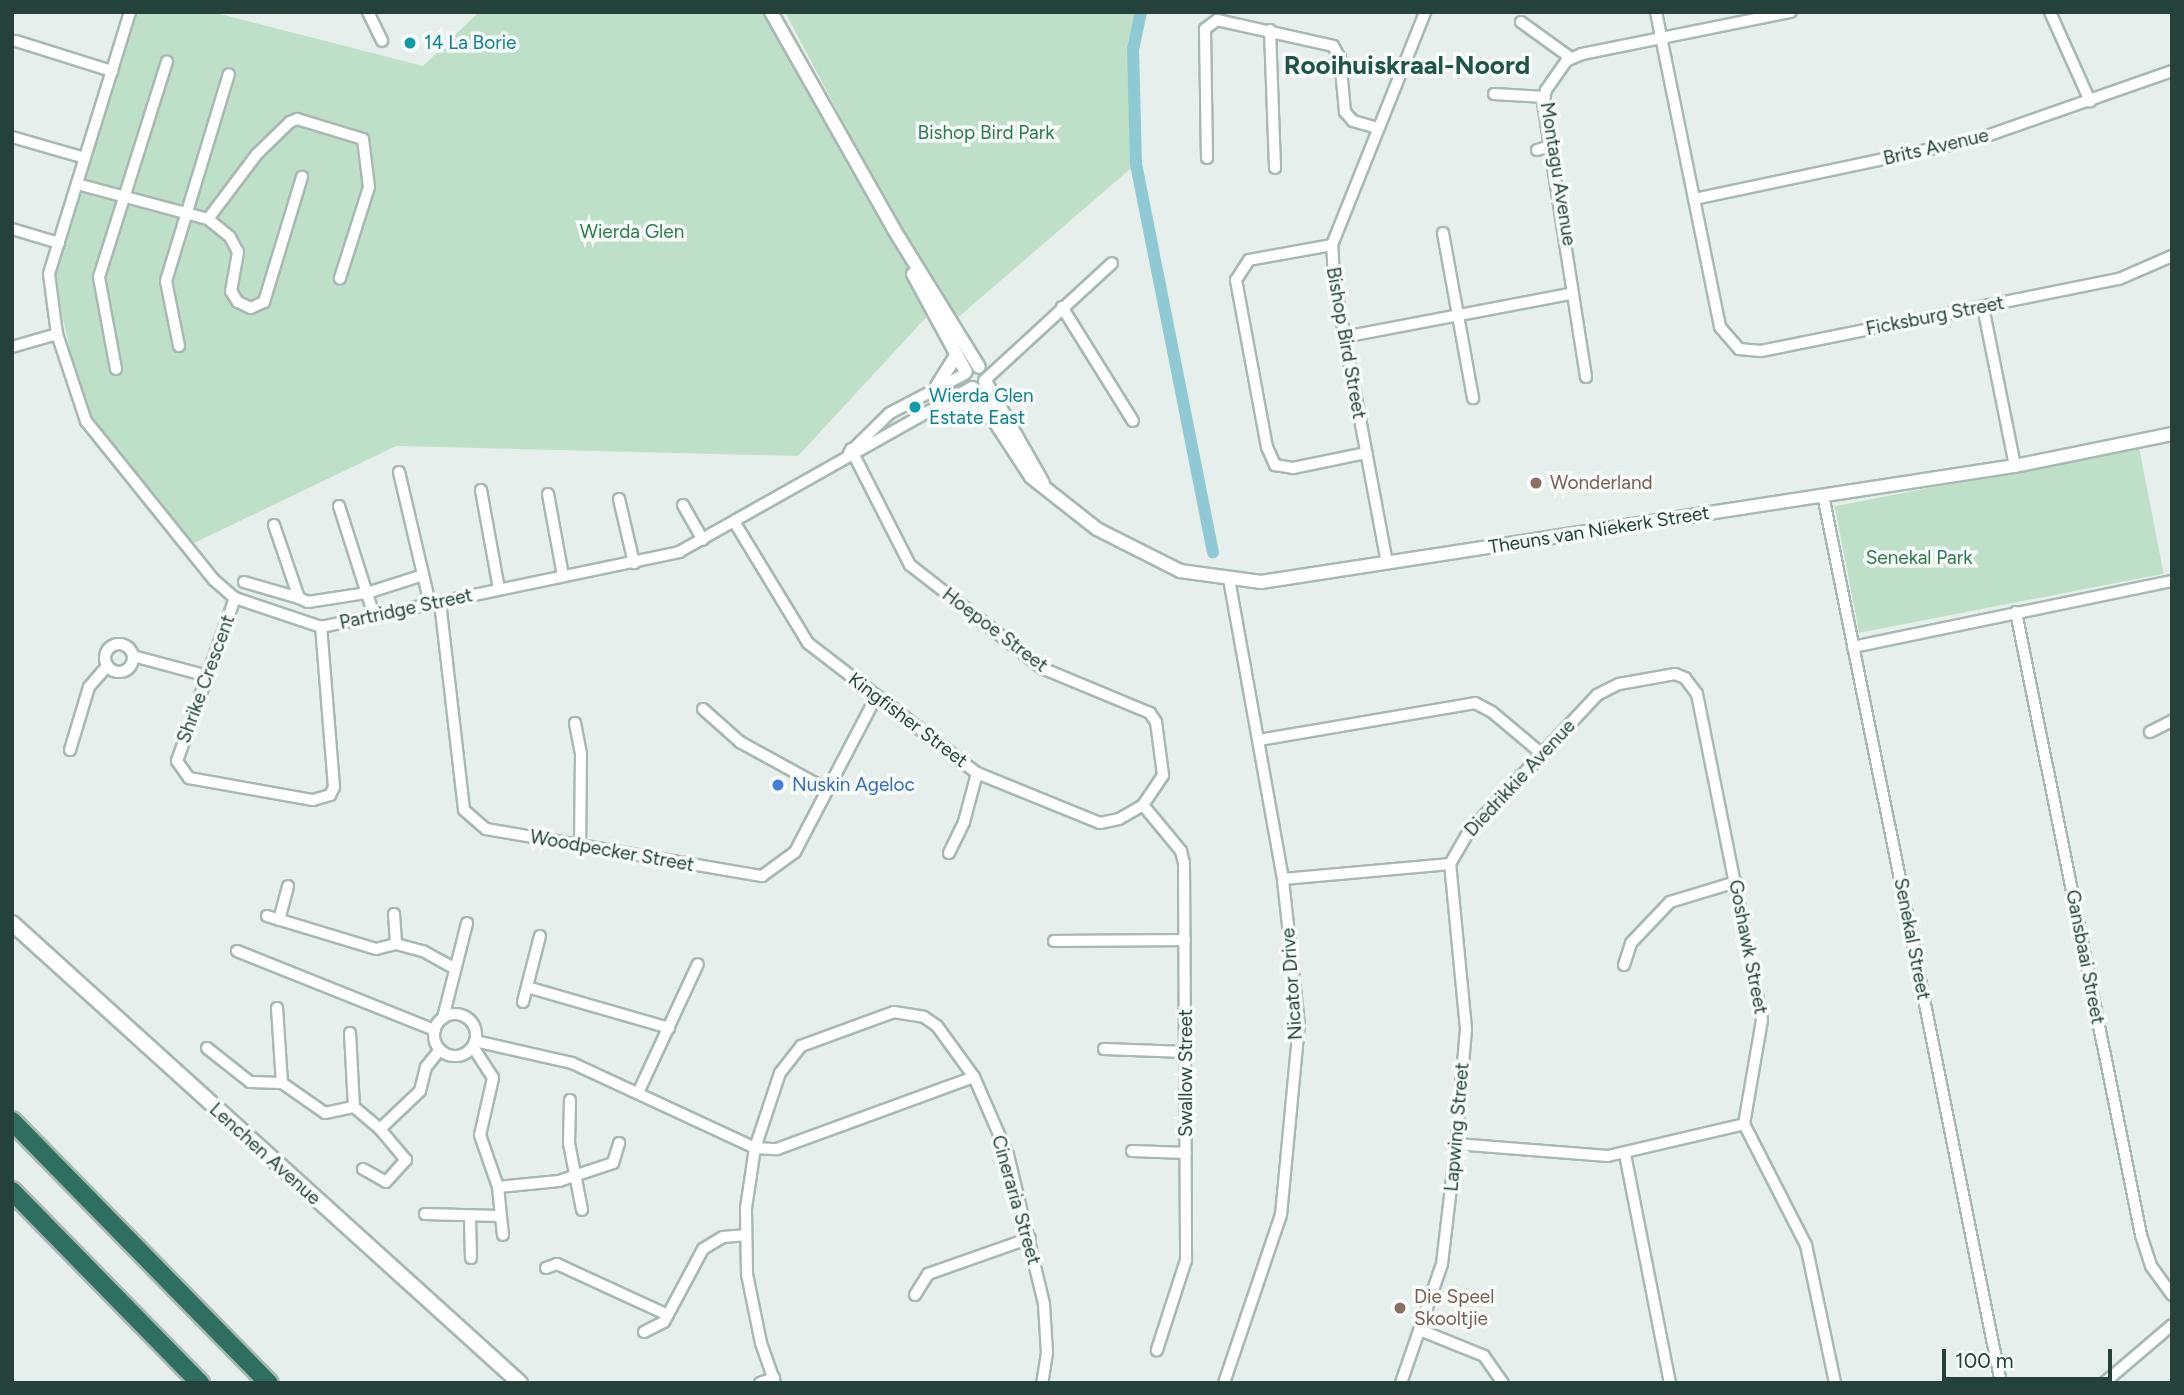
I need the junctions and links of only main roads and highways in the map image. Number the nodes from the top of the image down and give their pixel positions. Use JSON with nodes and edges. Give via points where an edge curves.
{"nodes":[{"id":1,"x":12,"y":923,"type":"edge"},
{"id":2,"x":12,"y":1121,"type":"edge"},
{"id":3,"x":12,"y":1191,"type":"edge"},
{"id":4,"x":200,"y":1383,"type":"edge"},
{"id":5,"x":269,"y":1383,"type":"edge"},
{"id":6,"x":520,"y":1383,"type":"edge"}],
"edges":[{"from":1,"to":6,"type":"main road","name":"Lenchen Avenue"},
{"from":2,"to":5,"type":"highway"},
{"from":3,"to":4,"type":"highway"}]}
